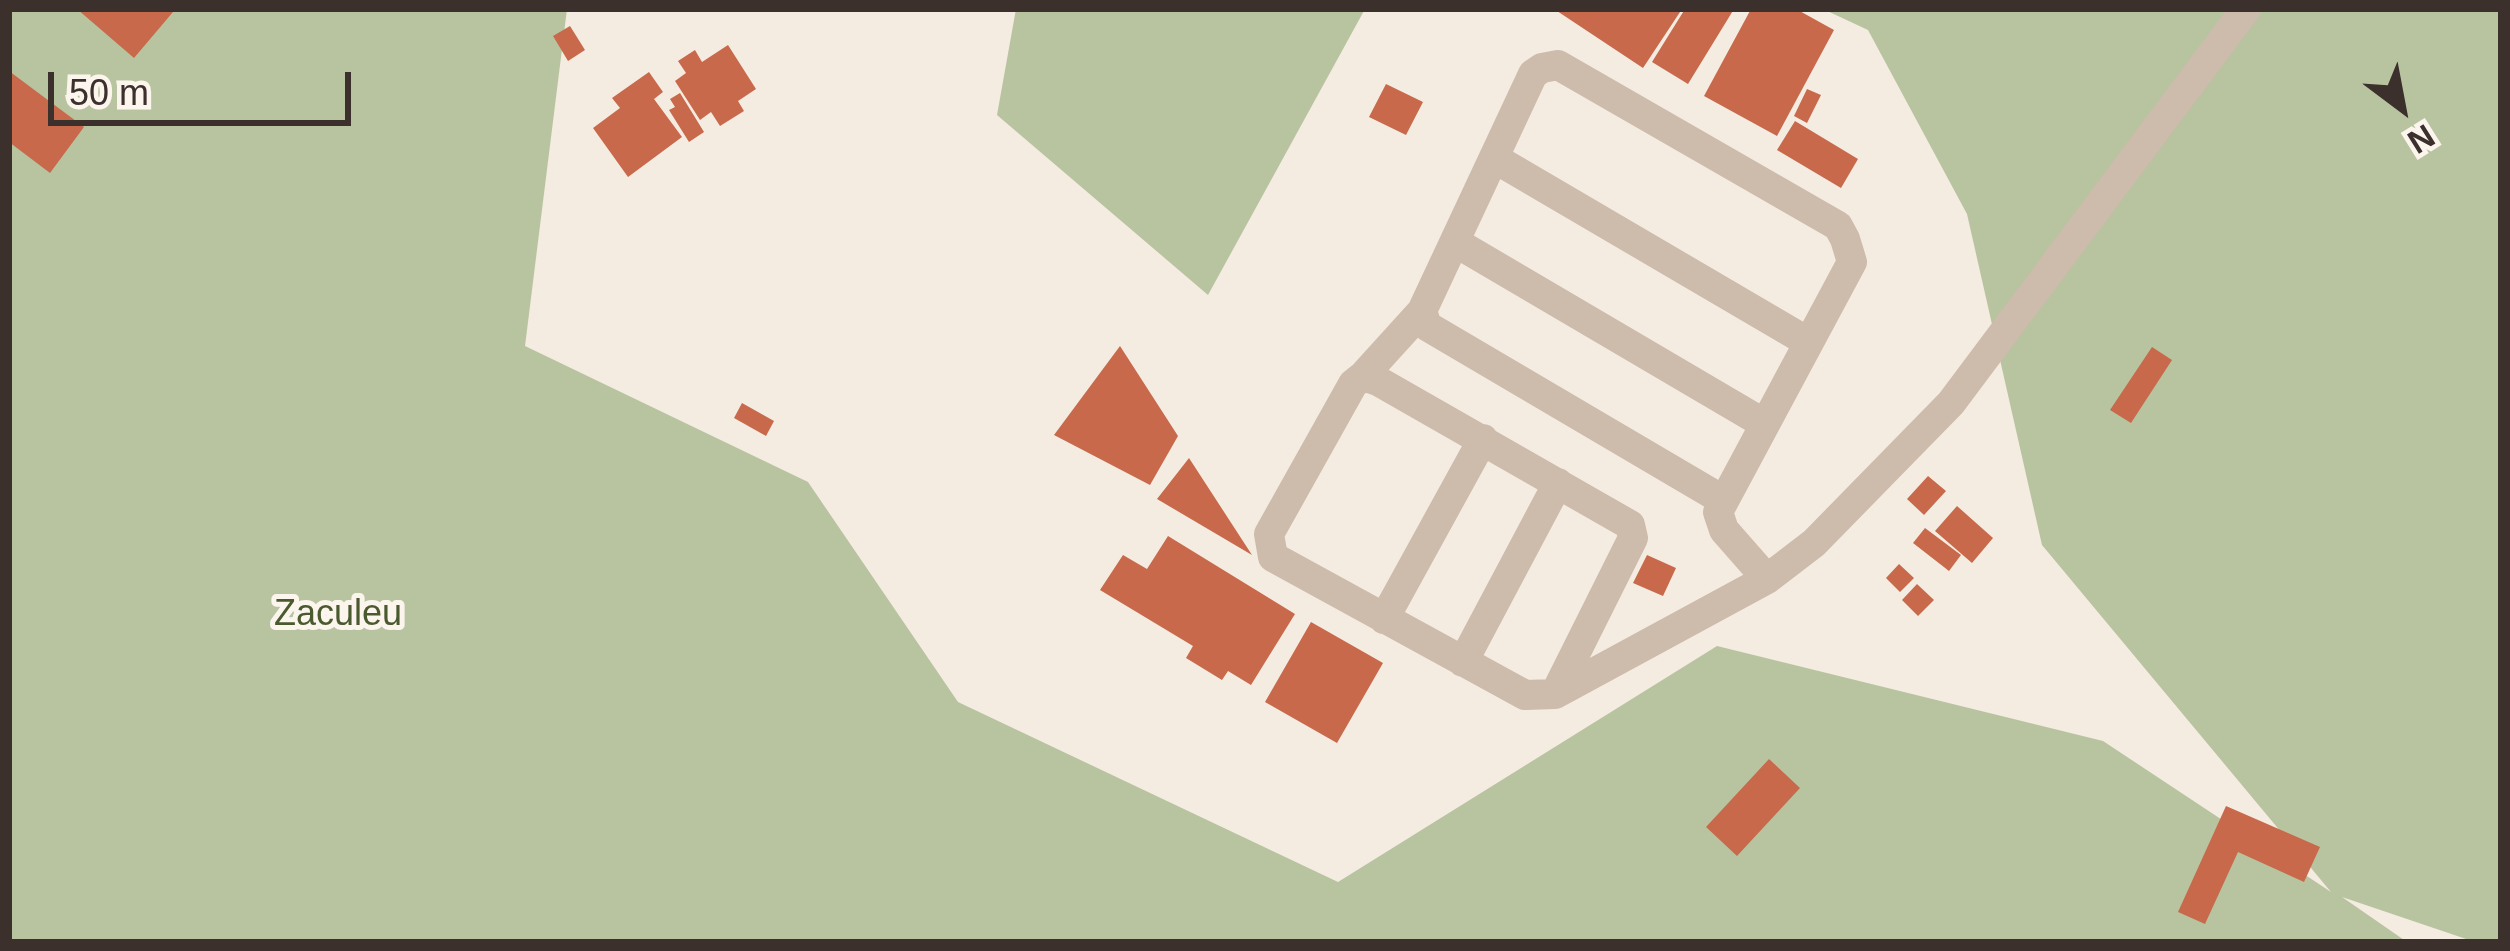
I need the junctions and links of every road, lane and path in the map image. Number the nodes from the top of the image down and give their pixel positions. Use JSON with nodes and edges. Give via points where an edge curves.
{"nodes":[{"id":1,"x":2246,"y":9,"type":"edge"},
{"id":2,"x":1494,"y":158,"type":"junction"},
{"id":3,"x":1455,"y":242,"type":"junction"},
{"id":4,"x":1422,"y":311,"type":"junction"},
{"id":5,"x":1808,"y":342,"type":"junction"},
{"id":6,"x":1363,"y":376,"type":"junction"},
{"id":7,"x":1763,"y":423,"type":"junction"},
{"id":8,"x":1484,"y":440,"type":"junction"},
{"id":9,"x":1558,"y":483,"type":"junction"},
{"id":10,"x":1721,"y":499,"type":"junction"},
{"id":11,"x":1767,"y":580,"type":"junction"},
{"id":12,"x":1384,"y":619,"type":"junction"},
{"id":13,"x":1463,"y":662,"type":"junction"},
{"id":14,"x":1555,"y":694,"type":"junction"}],
"edges":[{"from":1,"to":11,"type":"street","via":[[1951,403]]},
{"from":2,"to":3,"type":"street"},
{"from":2,"to":5,"type":"street"},
{"from":2,"to":5,"type":"street","via":[[1533,74],[1558,65],[1838,226],[1852,262]]},
{"from":3,"to":4,"type":"street"},
{"from":3,"to":7,"type":"street"},
{"from":4,"to":6,"type":"street"},
{"from":4,"to":10,"type":"street","via":[[1436,335]]},
{"from":5,"to":7,"type":"street"},
{"from":6,"to":8,"type":"street"},
{"from":6,"to":12,"type":"street","via":[[1268,548]]},
{"from":7,"to":10,"type":"street"},
{"from":8,"to":9,"type":"street"},
{"from":8,"to":12,"type":"street"},
{"from":9,"to":13,"type":"street"},
{"from":9,"to":14,"type":"street","via":[[1630,525],[1634,538]]},
{"from":10,"to":11,"type":"street","via":[[1724,530]]},
{"from":11,"to":14,"type":"street"},
{"from":12,"to":13,"type":"street"},
{"from":13,"to":14,"type":"street","via":[[1525,695]]}]}
